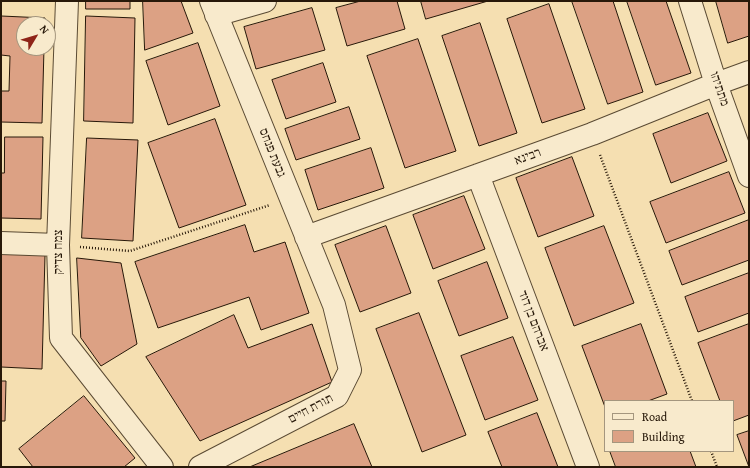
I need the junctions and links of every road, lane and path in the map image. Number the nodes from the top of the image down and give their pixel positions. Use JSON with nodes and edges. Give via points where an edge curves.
{"nodes":[{"id":1,"x":67,"y":1,"type":"edge"},
{"id":2,"x":265,"y":1,"type":"edge"},
{"id":3,"x":690,"y":1,"type":"edge"},
{"id":4,"x":213,"y":8,"type":"edge"},
{"id":5,"x":749,"y":72,"type":"edge"},
{"id":6,"x":716,"y":84,"type":"junction"},
{"id":7,"x":592,"y":134,"type":"junction"},
{"id":8,"x":478,"y":175,"type":"junction"},
{"id":9,"x":749,"y":176,"type":"edge"},
{"id":10,"x":290,"y":199,"type":"junction"},
{"id":11,"x":306,"y":237,"type":"junction"},
{"id":12,"x":1,"y":243,"type":"edge"},
{"id":13,"x":58,"y":245,"type":"junction"},
{"id":14,"x":334,"y":305,"type":"joint"},
{"id":15,"x":692,"y":400,"type":"edge"},
{"id":16,"x":711,"y":452,"type":"edge"},
{"id":17,"x":162,"y":467,"type":"edge"},
{"id":18,"x":200,"y":467,"type":"edge"},
{"id":19,"x":588,"y":467,"type":"edge"},
{"id":20,"x":717,"y":467,"type":"edge"}],
"edges":[{"from":1,"to":13,"type":"street","name":"צמח צדיק"},
{"from":2,"to":4,"type":"street"},
{"from":3,"to":6,"type":"street","name":"מתתיהו"},
{"from":4,"to":10,"type":"street","name":"גבעת פנחס"},
{"from":5,"to":6,"type":"street","name":"רבינא"},
{"from":6,"to":7,"type":"street","name":"רבינא"},
{"from":6,"to":9,"type":"street","name":"מתתיהו"},
{"from":7,"to":8,"type":"street","name":"רבינא"},
{"from":7,"to":15,"type":"path"},
{"from":8,"to":11,"type":"street","name":"רבינא"},
{"from":8,"to":19,"type":"street","name":"אברהם בן דוד"},
{"from":10,"to":11,"type":"street","name":"גבעת פנחס"},
{"from":10,"to":13,"type":"path","via":[[130,251]]},
{"from":11,"to":14,"type":"street","name":"גבעת פנחס"},
{"from":12,"to":13,"type":"street"},
{"from":13,"to":17,"type":"street","name":"צמח צדיק","via":[[61,338]]},
{"from":14,"to":18,"type":"street","name":"תורת חיים","via":[[350,370],[337,396]]},
{"from":16,"to":20,"type":"path"}]}
